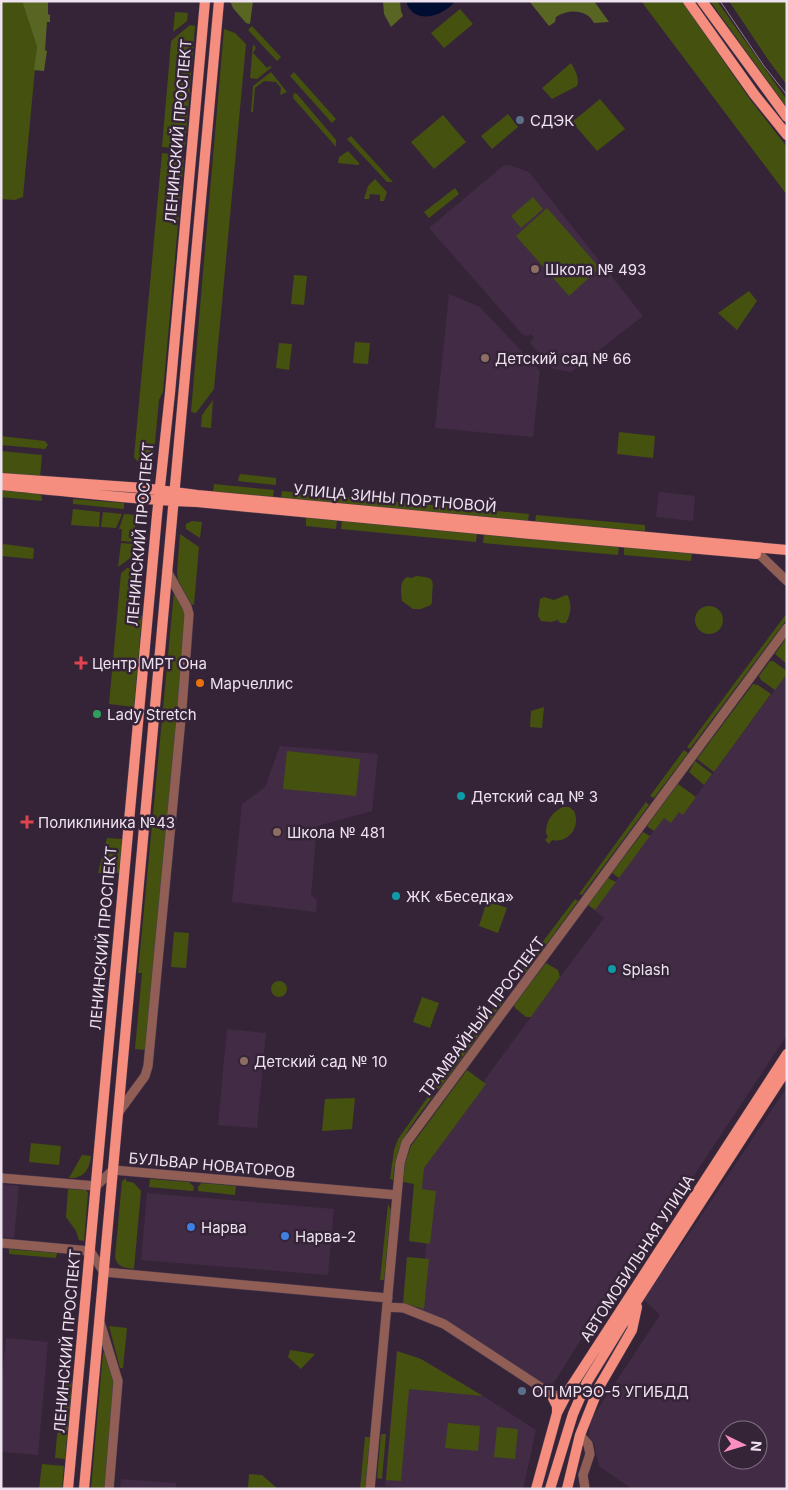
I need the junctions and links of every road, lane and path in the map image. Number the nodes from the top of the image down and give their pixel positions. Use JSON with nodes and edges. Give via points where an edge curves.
{"nodes":[{"id":1,"x":205,"y":1,"type":"edge"},
{"id":2,"x":219,"y":1,"type":"edge"},
{"id":3,"x":688,"y":1,"type":"edge"},
{"id":4,"x":702,"y":1,"type":"edge"},
{"id":5,"x":787,"y":117,"type":"edge"},
{"id":6,"x":787,"y":135,"type":"edge"},
{"id":7,"x":1,"y":478,"type":"edge"},
{"id":8,"x":1,"y":485,"type":"edge"},
{"id":9,"x":159,"y":490,"type":"junction"},
{"id":10,"x":174,"y":496,"type":"junction"},
{"id":11,"x":158,"y":501,"type":"junction"},
{"id":12,"x":787,"y":550,"type":"edge"},
{"id":13,"x":759,"y":554,"type":"junction"},
{"id":14,"x":787,"y":556,"type":"edge"},
{"id":15,"x":167,"y":571,"type":"junction"},
{"id":16,"x":787,"y":581,"type":"edge"},
{"id":17,"x":787,"y":628,"type":"edge"},
{"id":18,"x":787,"y":1054,"type":"edge"},
{"id":19,"x":787,"y":1069,"type":"edge"},
{"id":20,"x":118,"y":1113,"type":"junction"},
{"id":21,"x":113,"y":1170,"type":"junction"},
{"id":22,"x":1,"y":1178,"type":"edge"},
{"id":23,"x":96,"y":1186,"type":"junction"},
{"id":24,"x":111,"y":1188,"type":"junction"},
{"id":25,"x":397,"y":1195,"type":"junction"},
{"id":26,"x":1,"y":1243,"type":"edge"},
{"id":27,"x":90,"y":1250,"type":"junction"},
{"id":28,"x":105,"y":1252,"type":"junction"},
{"id":29,"x":104,"y":1272,"type":"junction"},
{"id":30,"x":640,"y":1296,"type":"junction"},
{"id":31,"x":387,"y":1302,"type":"junction"},
{"id":32,"x":99,"y":1321,"type":"junction"},
{"id":33,"x":569,"y":1390,"type":"junction"},
{"id":34,"x":551,"y":1394,"type":"junction"},
{"id":35,"x":557,"y":1413,"type":"junction"},
{"id":36,"x":580,"y":1434,"type":"junction"},
{"id":37,"x":576,"y":1450,"type":"junction"},
{"id":38,"x":588,"y":1458,"type":"junction"},
{"id":39,"x":68,"y":1489,"type":"edge"},
{"id":40,"x":84,"y":1489,"type":"edge"},
{"id":41,"x":109,"y":1489,"type":"edge"},
{"id":42,"x":370,"y":1489,"type":"edge"},
{"id":43,"x":536,"y":1489,"type":"edge"},
{"id":44,"x":550,"y":1489,"type":"edge"},
{"id":45,"x":566,"y":1489,"type":"edge"},
{"id":46,"x":585,"y":1489,"type":"edge"}],
"edges":[{"from":1,"to":9,"type":"main road","name":"ЛЕНИНСКИЙ ПРОСПЕКТ"},
{"from":2,"to":10,"type":"main road","name":"ЛЕНИНСКИЙ ПРОСПЕКТ"},
{"from":3,"to":6,"type":"main road"},
{"from":4,"to":5,"type":"main road"},
{"from":7,"to":9,"type":"main road","name":"УЛИЦА ЗИНЫ ПОРТНОВОЙ"},
{"from":8,"to":11,"type":"main road","name":"УЛИЦА ЗИНЫ ПОРТНОВОЙ"},
{"from":9,"to":10,"type":"main road","name":"УЛИЦА ЗИНЫ ПОРТНОВОЙ"},
{"from":9,"to":11,"type":"main road","name":"ЛЕНИНСКИЙ ПРОСПЕКТ"},
{"from":10,"to":11,"type":"main road","name":"УЛИЦА ЗИНЫ ПОРТНОВОЙ"},
{"from":10,"to":12,"type":"main road","name":"УЛИЦА ЗИНЫ ПОРТНОВОЙ"},
{"from":10,"to":13,"type":"main road","name":"УЛИЦА ЗИНЫ ПОРТНОВОЙ"},
{"from":10,"to":15,"type":"main road","name":"ЛЕНИНСКИЙ ПРОСПЕКТ"},
{"from":11,"to":23,"type":"main road","name":"ЛЕНИНСКИЙ ПРОСПЕКТ"},
{"from":13,"to":14,"type":"main road","name":"УЛИЦА ЗИНЫ ПОРТНОВОЙ"},
{"from":13,"to":16,"type":"street"},
{"from":15,"to":20,"type":"main road","name":"ЛЕНИНСКИЙ ПРОСПЕКТ"},
{"from":15,"to":20,"type":"street","via":[[189,614],[183,698],[148,1066],[141,1082]]},
{"from":17,"to":25,"type":"street","name":"ТРАМВАЙНЫЙ ПРОСПЕКТ","via":[[411,1136],[402,1152]]},
{"from":18,"to":33,"type":"main road","name":"АВТОМОБИЛЬНАЯ УЛИЦА"},
{"from":19,"to":30,"type":"main road","name":"АВТОМОБИЛЬНАЯ УЛИЦА"},
{"from":20,"to":21,"type":"main road","name":"ЛЕНИНСКИЙ ПРОСПЕКТ"},
{"from":21,"to":23,"type":"street","name":"БУЛЬВАР НОВАТОРОВ"},
{"from":21,"to":24,"type":"main road","name":"ЛЕНИНСКИЙ ПРОСПЕКТ"},
{"from":21,"to":25,"type":"street","name":"БУЛЬВАР НОВАТОРОВ"},
{"from":22,"to":23,"type":"street"},
{"from":23,"to":24,"type":"main road"},
{"from":23,"to":27,"type":"main road","name":"ЛЕНИНСКИЙ ПРОСПЕКТ"},
{"from":24,"to":28,"type":"main road","name":"ЛЕНИНСКИЙ ПРОСПЕКТ"},
{"from":25,"to":31,"type":"street","name":"ТРАМВАЙНЫЙ ПРОСПЕКТ"},
{"from":26,"to":27,"type":"street"},
{"from":27,"to":28,"type":"main road"},
{"from":27,"to":29,"type":"street"},
{"from":27,"to":39,"type":"main road","name":"ЛЕНИНСКИЙ ПРОСПЕКТ"},
{"from":28,"to":29,"type":"main road","name":"ЛЕНИНСКИЙ ПРОСПЕКТ"},
{"from":29,"to":31,"type":"street"},
{"from":29,"to":32,"type":"main road","name":"ЛЕНИНСКИЙ ПРОСПЕКТ"},
{"from":30,"to":36,"type":"main road","via":[[632,1330],[599,1387]]},
{"from":30,"to":44,"type":"main road","name":"АВТОМОБИЛЬНАЯ УЛИЦА","via":[[587,1382],[573,1414]]},
{"from":31,"to":34,"type":"street","via":[[444,1324]]},
{"from":31,"to":42,"type":"street","name":"ТРАМВАЙНЫЙ ПРОСПЕКТ"},
{"from":32,"to":40,"type":"main road","name":"ЛЕНИНСКИЙ ПРОСПЕКТ"},
{"from":32,"to":41,"type":"street","via":[[118,1381]]},
{"from":33,"to":34,"type":"street","via":[[558,1396]]},
{"from":33,"to":35,"type":"main road","name":"АВТОМОБИЛЬНАЯ УЛИЦА"},
{"from":34,"to":35,"type":"main road"},
{"from":35,"to":43,"type":"main road","name":"АВТОМОБИЛЬНАЯ УЛИЦА"},
{"from":36,"to":37,"type":"main road"},
{"from":36,"to":38,"type":"street","via":[[590,1448]]},
{"from":37,"to":38,"type":"street"},
{"from":37,"to":45,"type":"main road"},
{"from":38,"to":46,"type":"street","via":[[583,1475]]}]}
